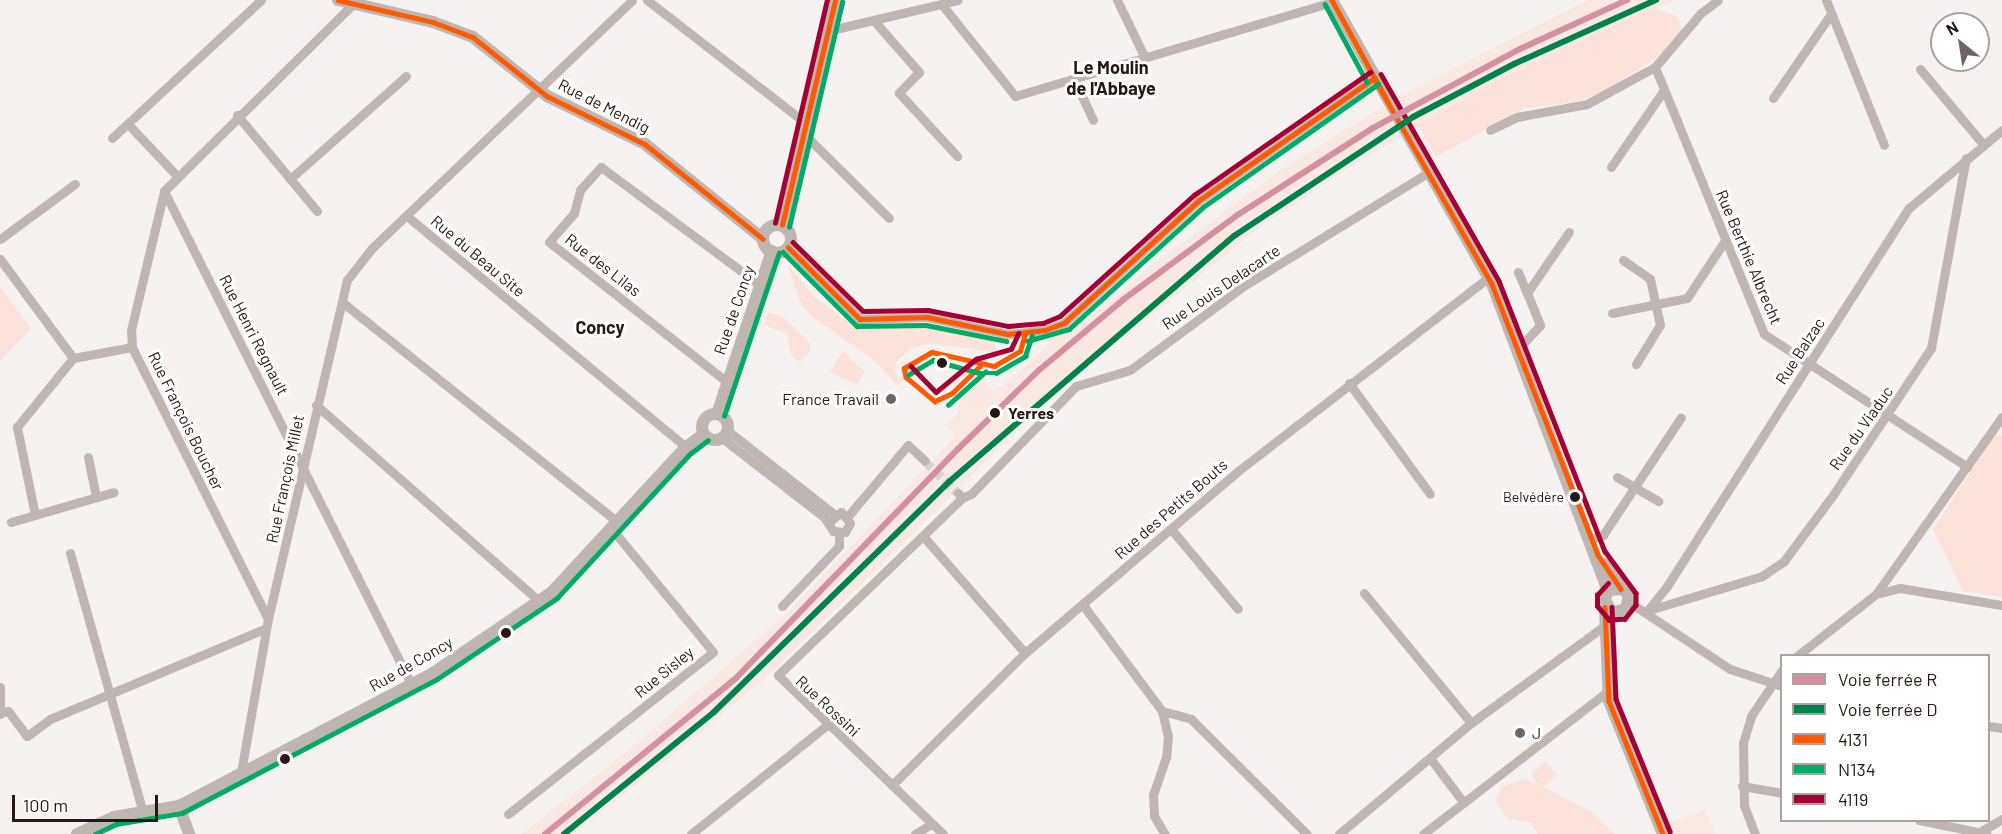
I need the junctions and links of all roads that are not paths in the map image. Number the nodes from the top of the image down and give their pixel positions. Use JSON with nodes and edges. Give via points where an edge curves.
{"nodes":[{"id":1,"x":261,"y":0,"type":"edge"},
{"id":2,"x":338,"y":0,"type":"edge"},
{"id":3,"x":632,"y":0,"type":"edge"},
{"id":4,"x":647,"y":0,"type":"edge"},
{"id":5,"x":958,"y":0,"type":"edge"},
{"id":6,"x":1117,"y":0,"type":"edge"},
{"id":7,"x":1718,"y":0,"type":"edge"},
{"id":8,"x":1826,"y":0,"type":"edge"},
{"id":9,"x":833,"y":1,"type":"edge"},
{"id":10,"x":1332,"y":1,"type":"edge"},
{"id":11,"x":353,"y":3,"type":"edge"},
{"id":12,"x":943,"y":6,"type":"junction"},
{"id":13,"x":1831,"y":14,"type":"junction"},
{"id":14,"x":875,"y":22,"type":"junction"},
{"id":15,"x":831,"y":30,"type":"junction"},
{"id":16,"x":1145,"y":58,"type":"junction"},
{"id":17,"x":1655,"y":67,"type":"junction"},
{"id":18,"x":1920,"y":69,"type":"dead end"},
{"id":19,"x":406,"y":76,"type":"dead end"},
{"id":20,"x":1074,"y":79,"type":"junction"},
{"id":21,"x":1377,"y":84,"type":"junction"},
{"id":22,"x":539,"y":90,"type":"junction"},
{"id":23,"x":1664,"y":90,"type":"junction"},
{"id":24,"x":1773,"y":98,"type":"dead end"},
{"id":25,"x":237,"y":115,"type":"junction"},
{"id":26,"x":1093,"y":120,"type":"dead end"},
{"id":27,"x":128,"y":124,"type":"junction"},
{"id":28,"x":807,"y":130,"type":"junction"},
{"id":29,"x":1490,"y":130,"type":"dead end"},
{"id":30,"x":2002,"y":130,"type":"edge"},
{"id":31,"x":112,"y":138,"type":"dead end"},
{"id":32,"x":1983,"y":144,"type":"junction"},
{"id":33,"x":1884,"y":145,"type":"dead end"},
{"id":34,"x":957,"y":156,"type":"dead end"},
{"id":35,"x":1966,"y":158,"type":"junction"},
{"id":36,"x":1611,"y":167,"type":"dead end"},
{"id":37,"x":1429,"y":172,"type":"junction"},
{"id":38,"x":178,"y":177,"type":"junction"},
{"id":39,"x":290,"y":179,"type":"junction"},
{"id":40,"x":75,"y":184,"type":"dead end"},
{"id":41,"x":164,"y":191,"type":"junction"},
{"id":42,"x":317,"y":211,"type":"dead end"},
{"id":43,"x":408,"y":217,"type":"junction"},
{"id":44,"x":889,"y":218,"type":"dead end"},
{"id":45,"x":782,"y":225,"type":"junction"},
{"id":46,"x":1569,"y":232,"type":"dead end"},
{"id":47,"x":0,"y":239,"type":"edge"},
{"id":48,"x":763,"y":239,"type":"junction"},
{"id":49,"x":1724,"y":242,"type":"junction"},
{"id":50,"x":788,"y":247,"type":"junction"},
{"id":51,"x":772,"y":251,"type":"junction"},
{"id":52,"x":0,"y":259,"type":"edge"},
{"id":53,"x":1623,"y":260,"type":"dead end"},
{"id":54,"x":1518,"y":272,"type":"dead end"},
{"id":55,"x":1489,"y":277,"type":"junction"},
{"id":56,"x":760,"y":286,"type":"junction"},
{"id":57,"x":1527,"y":293,"type":"junction"},
{"id":58,"x":342,"y":302,"type":"junction"},
{"id":59,"x":1656,"y":306,"type":"junction"},
{"id":60,"x":1612,"y":313,"type":"dead end"},
{"id":61,"x":132,"y":347,"type":"junction"},
{"id":62,"x":1517,"y":350,"type":"junction"},
{"id":63,"x":73,"y":358,"type":"junction"},
{"id":64,"x":1636,"y":364,"type":"dead end"},
{"id":65,"x":1809,"y":364,"type":"junction"},
{"id":66,"x":727,"y":382,"type":"junction"},
{"id":67,"x":1349,"y":383,"type":"junction"},
{"id":68,"x":316,"y":405,"type":"junction"},
{"id":69,"x":717,"y":414,"type":"junction"},
{"id":70,"x":1888,"y":415,"type":"junction"},
{"id":71,"x":1681,"y":417,"type":"dead end"},
{"id":72,"x":2002,"y":417,"type":"edge"},
{"id":73,"x":704,"y":434,"type":"junction"},
{"id":74,"x":725,"y":435,"type":"junction"},
{"id":75,"x":686,"y":447,"type":"junction"},
{"id":76,"x":88,"y":457,"type":"dead end"},
{"id":77,"x":925,"y":461,"type":"tunnel mouth"},
{"id":78,"x":1967,"y":467,"type":"junction"},
{"id":79,"x":304,"y":468,"type":"junction"},
{"id":80,"x":1617,"y":477,"type":"dead end"},
{"id":81,"x":1636,"y":487,"type":"junction"},
{"id":82,"x":114,"y":492,"type":"dead end"},
{"id":83,"x":960,"y":495,"type":"joint"},
{"id":84,"x":1430,"y":495,"type":"dead end"},
{"id":85,"x":96,"y":497,"type":"junction"},
{"id":86,"x":1658,"y":501,"type":"dead end"},
{"id":87,"x":35,"y":515,"type":"junction"},
{"id":88,"x":848,"y":516,"type":"junction"},
{"id":89,"x":831,"y":518,"type":"junction"},
{"id":90,"x":11,"y":522,"type":"dead end"},
{"id":91,"x":615,"y":525,"type":"junction"},
{"id":92,"x":1171,"y":529,"type":"junction"},
{"id":93,"x":839,"y":534,"type":"junction"},
{"id":94,"x":923,"y":536,"type":"junction"},
{"id":95,"x":1592,"y":539,"type":"junction"},
{"id":96,"x":70,"y":553,"type":"dead end"},
{"id":97,"x":1615,"y":590,"type":"junction"},
{"id":98,"x":1364,"y":593,"type":"dead end"},
{"id":99,"x":1876,"y":594,"type":"junction"},
{"id":100,"x":540,"y":602,"type":"junction"},
{"id":101,"x":1629,"y":602,"type":"junction"},
{"id":102,"x":1083,"y":605,"type":"junction"},
{"id":103,"x":2002,"y":605,"type":"edge"},
{"id":104,"x":782,"y":606,"type":"dead end"},
{"id":105,"x":1605,"y":607,"type":"junction"},
{"id":106,"x":1238,"y":609,"type":"dead end"},
{"id":107,"x":1647,"y":610,"type":"junction"},
{"id":108,"x":1620,"y":613,"type":"junction"},
{"id":109,"x":267,"y":623,"type":"junction"},
{"id":110,"x":1610,"y":629,"type":"junction"},
{"id":111,"x":1025,"y":653,"type":"junction"},
{"id":112,"x":1800,"y":654,"type":"edge"},
{"id":113,"x":1780,"y":672,"type":"edge"},
{"id":114,"x":1770,"y":683,"type":"junction"},
{"id":115,"x":412,"y":686,"type":"junction"},
{"id":116,"x":1780,"y":686,"type":"edge"},
{"id":117,"x":0,"y":687,"type":"edge"},
{"id":118,"x":1608,"y":690,"type":"junction"},
{"id":119,"x":111,"y":694,"type":"junction"},
{"id":120,"x":1162,"y":711,"type":"junction"},
{"id":121,"x":2,"y":713,"type":"edge"},
{"id":122,"x":1471,"y":723,"type":"junction"},
{"id":123,"x":826,"y":726,"type":"junction"},
{"id":124,"x":1430,"y":758,"type":"junction"},
{"id":125,"x":241,"y":772,"type":"junction"},
{"id":126,"x":892,"y":785,"type":"junction"},
{"id":127,"x":1742,"y":786,"type":"junction"},
{"id":128,"x":1780,"y":793,"type":"edge"},
{"id":129,"x":1464,"y":803,"type":"junction"},
{"id":130,"x":179,"y":806,"type":"junction"},
{"id":131,"x":143,"y":812,"type":"junction"},
{"id":132,"x":508,"y":814,"type":"dead end"},
{"id":133,"x":2002,"y":819,"type":"edge"},
{"id":134,"x":1928,"y":822,"type":"edge"},
{"id":135,"x":931,"y":824,"type":"junction"},
{"id":136,"x":77,"y":834,"type":"edge"},
{"id":137,"x":189,"y":834,"type":"edge"},
{"id":138,"x":691,"y":834,"type":"edge"},
{"id":139,"x":915,"y":834,"type":"edge"},
{"id":140,"x":943,"y":834,"type":"edge"},
{"id":141,"x":1165,"y":834,"type":"edge"},
{"id":142,"x":1307,"y":834,"type":"edge"},
{"id":143,"x":1339,"y":834,"type":"edge"},
{"id":144,"x":1423,"y":834,"type":"edge"},
{"id":145,"x":1664,"y":834,"type":"edge"},
{"id":146,"x":1755,"y":834,"type":"edge"},
{"id":147,"x":1981,"y":834,"type":"edge"}],
"edges":[{"from":1,"to":27,"type":"street"},
{"from":2,"to":11,"type":"street","name":"Rue de Mendig"},
{"from":3,"to":22,"type":"street","name":"Rue du Beau Site"},
{"from":4,"to":28,"type":"street"},
{"from":5,"to":12,"type":"street"},
{"from":6,"to":16,"type":"street"},
{"from":7,"to":17,"type":"street","via":[[1701,13]]},
{"from":8,"to":13,"type":"street"},
{"from":9,"to":15,"type":"street"},
{"from":10,"to":16,"type":"street"},
{"from":10,"to":21,"type":"street"},
{"from":11,"to":22,"type":"street","name":"Rue de Mendig","via":[[462,32]]},
{"from":11,"to":25,"type":"street"},
{"from":12,"to":14,"type":"street"},
{"from":12,"to":20,"type":"street","via":[[1015,96]]},
{"from":13,"to":24,"type":"street"},
{"from":13,"to":33,"type":"street"},
{"from":14,"to":15,"type":"street"},
{"from":14,"to":34,"type":"street","via":[[919,72],[899,93]]},
{"from":15,"to":28,"type":"street"},
{"from":16,"to":20,"type":"street"},
{"from":17,"to":23,"type":"street","name":"Rue Berthie Albrecht"},
{"from":17,"to":29,"type":"street","via":[[1587,104],[1517,117]]},
{"from":18,"to":32,"type":"street"},
{"from":19,"to":39,"type":"street"},
{"from":20,"to":26,"type":"street"},
{"from":21,"to":37,"type":"street"},
{"from":21,"to":50,"type":"street","via":[[1198,201],[1064,323],[1036,332],[1008,334],[927,317],[860,319]]},
{"from":22,"to":43,"type":"street","name":"Rue du Beau Site"},
{"from":22,"to":48,"type":"street","name":"Rue de Mendig","via":[[645,144]]},
{"from":23,"to":36,"type":"street"},
{"from":23,"to":49,"type":"street","name":"Rue Berthie Albrecht"},
{"from":25,"to":38,"type":"street"},
{"from":25,"to":39,"type":"street"},
{"from":27,"to":31,"type":"street"},
{"from":27,"to":38,"type":"street"},
{"from":28,"to":44,"type":"street"},
{"from":28,"to":45,"type":"street"},
{"from":30,"to":32,"type":"street","name":"Rue Balzac"},
{"from":32,"to":35,"type":"street","name":"Rue Balzac"},
{"from":35,"to":65,"type":"street","name":"Rue Balzac","via":[[1909,208]]},
{"from":35,"to":70,"type":"street","name":"Rue du Viaduc","via":[[1931,348]]},
{"from":37,"to":55,"type":"street"},
{"from":37,"to":83,"type":"street","name":"Rue Louis Delacarte","via":[[1242,287],[1130,370],[1076,386],[980,486]]},
{"from":38,"to":41,"type":"street"},
{"from":39,"to":42,"type":"street"},
{"from":40,"to":47,"type":"street"},
{"from":41,"to":61,"type":"street","name":"Rue François Boucher","via":[[131,330]]},
{"from":41,"to":79,"type":"street","name":"Rue Henri Regnault"},
{"from":43,"to":58,"type":"street","name":"Rue François Millet","via":[[356,266]]},
{"from":43,"to":75,"type":"street","name":"Rue du Beau Site"},
{"from":45,"to":48,"type":"street","via":[[768,228]]},
{"from":45,"to":50,"type":"street","via":[[791,236]]},
{"from":46,"to":57,"type":"street"},
{"from":48,"to":51,"type":"street","name":"Rue de Concy"},
{"from":49,"to":59,"type":"street","via":[[1687,298]]},
{"from":49,"to":65,"type":"street","name":"Rue Berthie Albrecht","via":[[1764,334]]},
{"from":50,"to":51,"type":"street","name":"Rue de Concy"},
{"from":51,"to":56,"type":"street","name":"Rue de Concy"},
{"from":52,"to":63,"type":"street"},
{"from":53,"to":59,"type":"street","via":[[1650,279]]},
{"from":54,"to":57,"type":"street"},
{"from":55,"to":62,"type":"street"},
{"from":55,"to":67,"type":"street","name":"Rue des Petits Bouts"},
{"from":56,"to":66,"type":"street","name":"Rue de Concy"},
{"from":56,"to":66,"type":"street","name":"Rue des Lilas","via":[[601,167],[580,190],[574,213],[549,242]]},
{"from":57,"to":62,"type":"street","via":[[1540,325]]},
{"from":58,"to":68,"type":"street","name":"Rue François Millet"},
{"from":58,"to":91,"type":"street"},
{"from":59,"to":60,"type":"street"},
{"from":59,"to":64,"type":"street","via":[[1660,325]]},
{"from":61,"to":63,"type":"street"},
{"from":61,"to":109,"type":"street","name":"Rue François Boucher"},
{"from":62,"to":95,"type":"street"},
{"from":63,"to":87,"type":"street","via":[[17,427]]},
{"from":65,"to":70,"type":"street","name":"Rue Berthie Albrecht"},
{"from":65,"to":107,"type":"street","name":"Rue Balzac","via":[[1668,586]]},
{"from":66,"to":69,"type":"street","name":"Rue de Concy"},
{"from":67,"to":84,"type":"street"},
{"from":67,"to":92,"type":"street","name":"Rue des Petits Bouts"},
{"from":68,"to":79,"type":"street","name":"Rue François Millet"},
{"from":68,"to":100,"type":"street"},
{"from":69,"to":73,"type":"street","name":"Rue de Concy","via":[[705,419]]},
{"from":69,"to":74,"type":"street","via":[[728,422]]},
{"from":70,"to":78,"type":"street","name":"Rue Berthie Albrecht"},
{"from":70,"to":107,"type":"street","name":"Rue du Viaduc","via":[[1784,561],[1762,576]]},
{"from":71,"to":81,"type":"street"},
{"from":72,"to":78,"type":"street"},
{"from":73,"to":74,"type":"street","via":[[714,440]]},
{"from":73,"to":75,"type":"street","name":"Rue de Concy"},
{"from":74,"to":89,"type":"street"},
{"from":75,"to":91,"type":"street","name":"Rue de Concy"},
{"from":76,"to":85,"type":"street"},
{"from":77,"to":88,"type":"street","via":[[908,445]]},
{"from":78,"to":99,"type":"street"},
{"from":79,"to":109,"type":"street","name":"Rue François Millet"},
{"from":79,"to":115,"type":"street","name":"Rue Henri Regnault"},
{"from":80,"to":81,"type":"street"},
{"from":81,"to":86,"type":"street"},
{"from":81,"to":95,"type":"street","via":[[1603,535]]},
{"from":82,"to":85,"type":"street"},
{"from":83,"to":94,"type":"street","name":"Rue Rossini"},
{"from":85,"to":87,"type":"street"},
{"from":87,"to":90,"type":"street"},
{"from":88,"to":89,"type":"street"},
{"from":88,"to":93,"type":"street","via":[[850,526]]},
{"from":89,"to":93,"type":"street"},
{"from":91,"to":100,"type":"street","name":"Rue de Concy"},
{"from":91,"to":132,"type":"street","name":"Rue Sisley","via":[[713,651]]},
{"from":92,"to":102,"type":"street","name":"Rue des Petits Bouts"},
{"from":92,"to":106,"type":"street"},
{"from":93,"to":104,"type":"street","via":[[839,546]]},
{"from":94,"to":111,"type":"street"},
{"from":94,"to":123,"type":"street","name":"Rue Rossini","via":[[779,670],[780,681]]},
{"from":95,"to":97,"type":"street"},
{"from":96,"to":119,"type":"street"},
{"from":97,"to":101,"type":"street"},
{"from":97,"to":105,"type":"street"},
{"from":98,"to":122,"type":"street"},
{"from":99,"to":103,"type":"street","via":[[1900,588]]},
{"from":99,"to":112,"type":"street"},
{"from":100,"to":115,"type":"street","name":"Rue de Concy"},
{"from":101,"to":107,"type":"street"},
{"from":101,"to":108,"type":"street"},
{"from":102,"to":111,"type":"street","name":"Rue des Petits Bouts"},
{"from":102,"to":120,"type":"street"},
{"from":105,"to":108,"type":"street"},
{"from":105,"to":110,"type":"street"},
{"from":107,"to":114,"type":"street","via":[[1730,669]]},
{"from":108,"to":110,"type":"street"},
{"from":109,"to":119,"type":"street"},
{"from":109,"to":125,"type":"street","name":"Rue François Millet"},
{"from":110,"to":118,"type":"street"},
{"from":110,"to":122,"type":"street","via":[[1585,642]]},
{"from":111,"to":126,"type":"street","name":"Rue des Petits Bouts"},
{"from":113,"to":114,"type":"street"},
{"from":114,"to":116,"type":"street"},
{"from":114,"to":127,"type":"street","via":[[1751,716],[1743,743]]},
{"from":115,"to":125,"type":"street","name":"Rue de Concy"},
{"from":117,"to":121,"type":"street"},
{"from":118,"to":129,"type":"street"},
{"from":118,"to":145,"type":"street","via":[[1618,728]]},
{"from":119,"to":121,"type":"street","via":[[50,719],[27,736],[8,711]]},
{"from":119,"to":131,"type":"street"},
{"from":120,"to":141,"type":"street","via":[[1168,736],[1166,757],[1153,795],[1154,816]]},
{"from":120,"to":142,"type":"street","via":[[1191,719]]},
{"from":122,"to":124,"type":"street"},
{"from":123,"to":126,"type":"street","name":"Rue Rossini"},
{"from":123,"to":138,"type":"street"},
{"from":124,"to":129,"type":"street"},
{"from":124,"to":143,"type":"street"},
{"from":125,"to":130,"type":"street","name":"Rue de Concy"},
{"from":126,"to":135,"type":"street","name":"Rue Rossini"},
{"from":127,"to":128,"type":"street"},
{"from":127,"to":146,"type":"street"},
{"from":129,"to":144,"type":"street"},
{"from":130,"to":131,"type":"street","name":"Rue de Concy"},
{"from":130,"to":137,"type":"street"},
{"from":131,"to":136,"type":"street","name":"Rue de Concy","via":[[102,821]]},
{"from":133,"to":147,"type":"street"},
{"from":134,"to":147,"type":"street"},
{"from":135,"to":139,"type":"street"},
{"from":135,"to":140,"type":"street","name":"Rue Rossini"}]}
